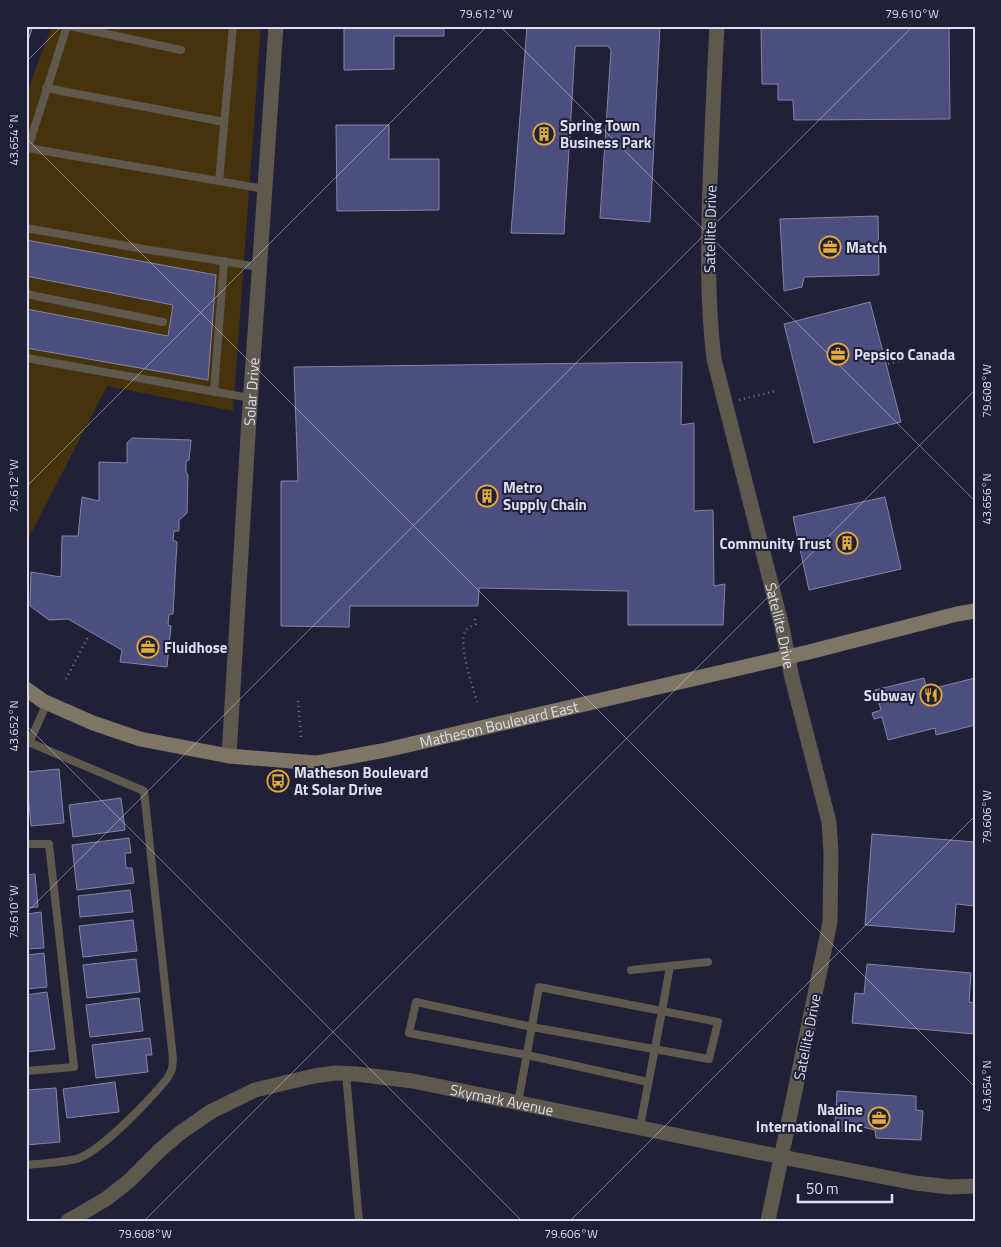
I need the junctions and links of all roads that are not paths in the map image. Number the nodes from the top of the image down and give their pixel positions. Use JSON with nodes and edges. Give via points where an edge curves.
{"nodes":[{"id":1,"x":66,"y":26,"type":"edge"},
{"id":2,"x":70,"y":26,"type":"edge"},
{"id":3,"x":233,"y":26,"type":"edge"},
{"id":4,"x":276,"y":26,"type":"edge"},
{"id":5,"x":717,"y":26,"type":"edge"},
{"id":6,"x":181,"y":50,"type":"dead end"},
{"id":7,"x":46,"y":88,"type":"junction"},
{"id":8,"x":224,"y":122,"type":"junction"},
{"id":9,"x":27,"y":152,"type":"edge"},
{"id":10,"x":219,"y":181,"type":"junction"},
{"id":11,"x":265,"y":189,"type":"junction"},
{"id":12,"x":26,"y":228,"type":"edge"},
{"id":13,"x":224,"y":262,"type":"junction"},
{"id":14,"x":259,"y":267,"type":"junction"},
{"id":15,"x":26,"y":294,"type":"edge"},
{"id":16,"x":163,"y":322,"type":"dead end"},
{"id":17,"x":26,"y":358,"type":"edge"},
{"id":18,"x":214,"y":392,"type":"junction"},
{"id":19,"x":250,"y":398,"type":"junction"},
{"id":20,"x":975,"y":611,"type":"edge"},
{"id":21,"x":788,"y":656,"type":"junction"},
{"id":22,"x":26,"y":689,"type":"edge"},
{"id":23,"x":47,"y":703,"type":"junction"},
{"id":24,"x":28,"y":742,"type":"edge"},
{"id":25,"x":229,"y":756,"type":"junction"},
{"id":26,"x":26,"y":844,"type":"edge"},
{"id":27,"x":708,"y":962,"type":"dead end"},
{"id":28,"x":670,"y":966,"type":"junction"},
{"id":29,"x":631,"y":970,"type":"dead end"},
{"id":30,"x":662,"y":1011,"type":"junction"},
{"id":31,"x":532,"y":1027,"type":"junction"},
{"id":32,"x":655,"y":1048,"type":"junction"},
{"id":33,"x":527,"y":1055,"type":"junction"},
{"id":34,"x":26,"y":1071,"type":"edge"},
{"id":35,"x":346,"y":1074,"type":"junction"},
{"id":36,"x":648,"y":1082,"type":"junction"},
{"id":37,"x":518,"y":1103,"type":"junction"},
{"id":38,"x":640,"y":1127,"type":"junction"},
{"id":39,"x":782,"y":1157,"type":"junction"},
{"id":40,"x":26,"y":1165,"type":"edge"},
{"id":41,"x":975,"y":1186,"type":"edge"},
{"id":42,"x":68,"y":1221,"type":"edge"},
{"id":43,"x":359,"y":1221,"type":"edge"},
{"id":44,"x":768,"y":1221,"type":"edge"}],
"edges":[{"from":1,"to":7,"type":"lane"},
{"from":2,"to":6,"type":"lane"},
{"from":3,"to":8,"type":"lane"},
{"from":4,"to":11,"type":"street","name":"Solar Drive"},
{"from":5,"to":21,"type":"street","name":"Satellite Drive","via":[[708,223],[712,343]]},
{"from":7,"to":8,"type":"lane"},
{"from":7,"to":9,"type":"lane"},
{"from":8,"to":10,"type":"lane"},
{"from":9,"to":10,"type":"lane"},
{"from":10,"to":11,"type":"lane"},
{"from":11,"to":14,"type":"street","name":"Solar Drive"},
{"from":12,"to":13,"type":"lane"},
{"from":13,"to":14,"type":"lane"},
{"from":13,"to":18,"type":"lane"},
{"from":14,"to":19,"type":"street","name":"Solar Drive"},
{"from":15,"to":16,"type":"lane"},
{"from":17,"to":18,"type":"lane"},
{"from":18,"to":19,"type":"lane"},
{"from":19,"to":25,"type":"street","name":"Solar Drive"},
{"from":20,"to":21,"type":"street","name":"Matheson Boulevard East"},
{"from":21,"to":25,"type":"street","name":"Matheson Boulevard East","via":[[316,763]]},
{"from":21,"to":39,"type":"street","name":"Satellite Drive","via":[[829,822],[831,853],[830,922]]},
{"from":22,"to":23,"type":"street","name":"Matheson Boulevard East"},
{"from":23,"to":24,"type":"lane"},
{"from":23,"to":25,"type":"street","name":"Matheson Boulevard East","via":[[140,739]]},
{"from":24,"to":40,"type":"lane","via":[[144,791],[173,1059],[172,1069],[164,1083],[91,1153],[76,1160]]},
{"from":26,"to":34,"type":"lane","via":[[49,844],[74,1067]]},
{"from":27,"to":28,"type":"lane"},
{"from":28,"to":29,"type":"lane"},
{"from":28,"to":30,"type":"lane"},
{"from":30,"to":31,"type":"lane","via":[[539,987]]},
{"from":30,"to":32,"type":"lane"},
{"from":30,"to":32,"type":"lane","via":[[718,1022],[709,1059]]},
{"from":31,"to":32,"type":"lane"},
{"from":31,"to":33,"type":"lane"},
{"from":31,"to":33,"type":"lane","via":[[416,1002],[409,1033]]},
{"from":32,"to":36,"type":"lane"},
{"from":33,"to":36,"type":"lane"},
{"from":33,"to":37,"type":"lane"},
{"from":35,"to":37,"type":"street","name":"Skymark Avenue","via":[[413,1081]]},
{"from":35,"to":42,"type":"street","name":"Skymark Avenue","via":[[314,1076],[255,1090],[212,1111],[180,1132],[106,1199]]},
{"from":35,"to":43,"type":"lane"},
{"from":36,"to":38,"type":"lane"},
{"from":37,"to":38,"type":"street","name":"Skymark Avenue"},
{"from":38,"to":39,"type":"street","name":"Skymark Avenue"},
{"from":39,"to":41,"type":"street","name":"Skymark Avenue","via":[[915,1183]]},
{"from":39,"to":44,"type":"street","name":"Satellite Drive"}]}
